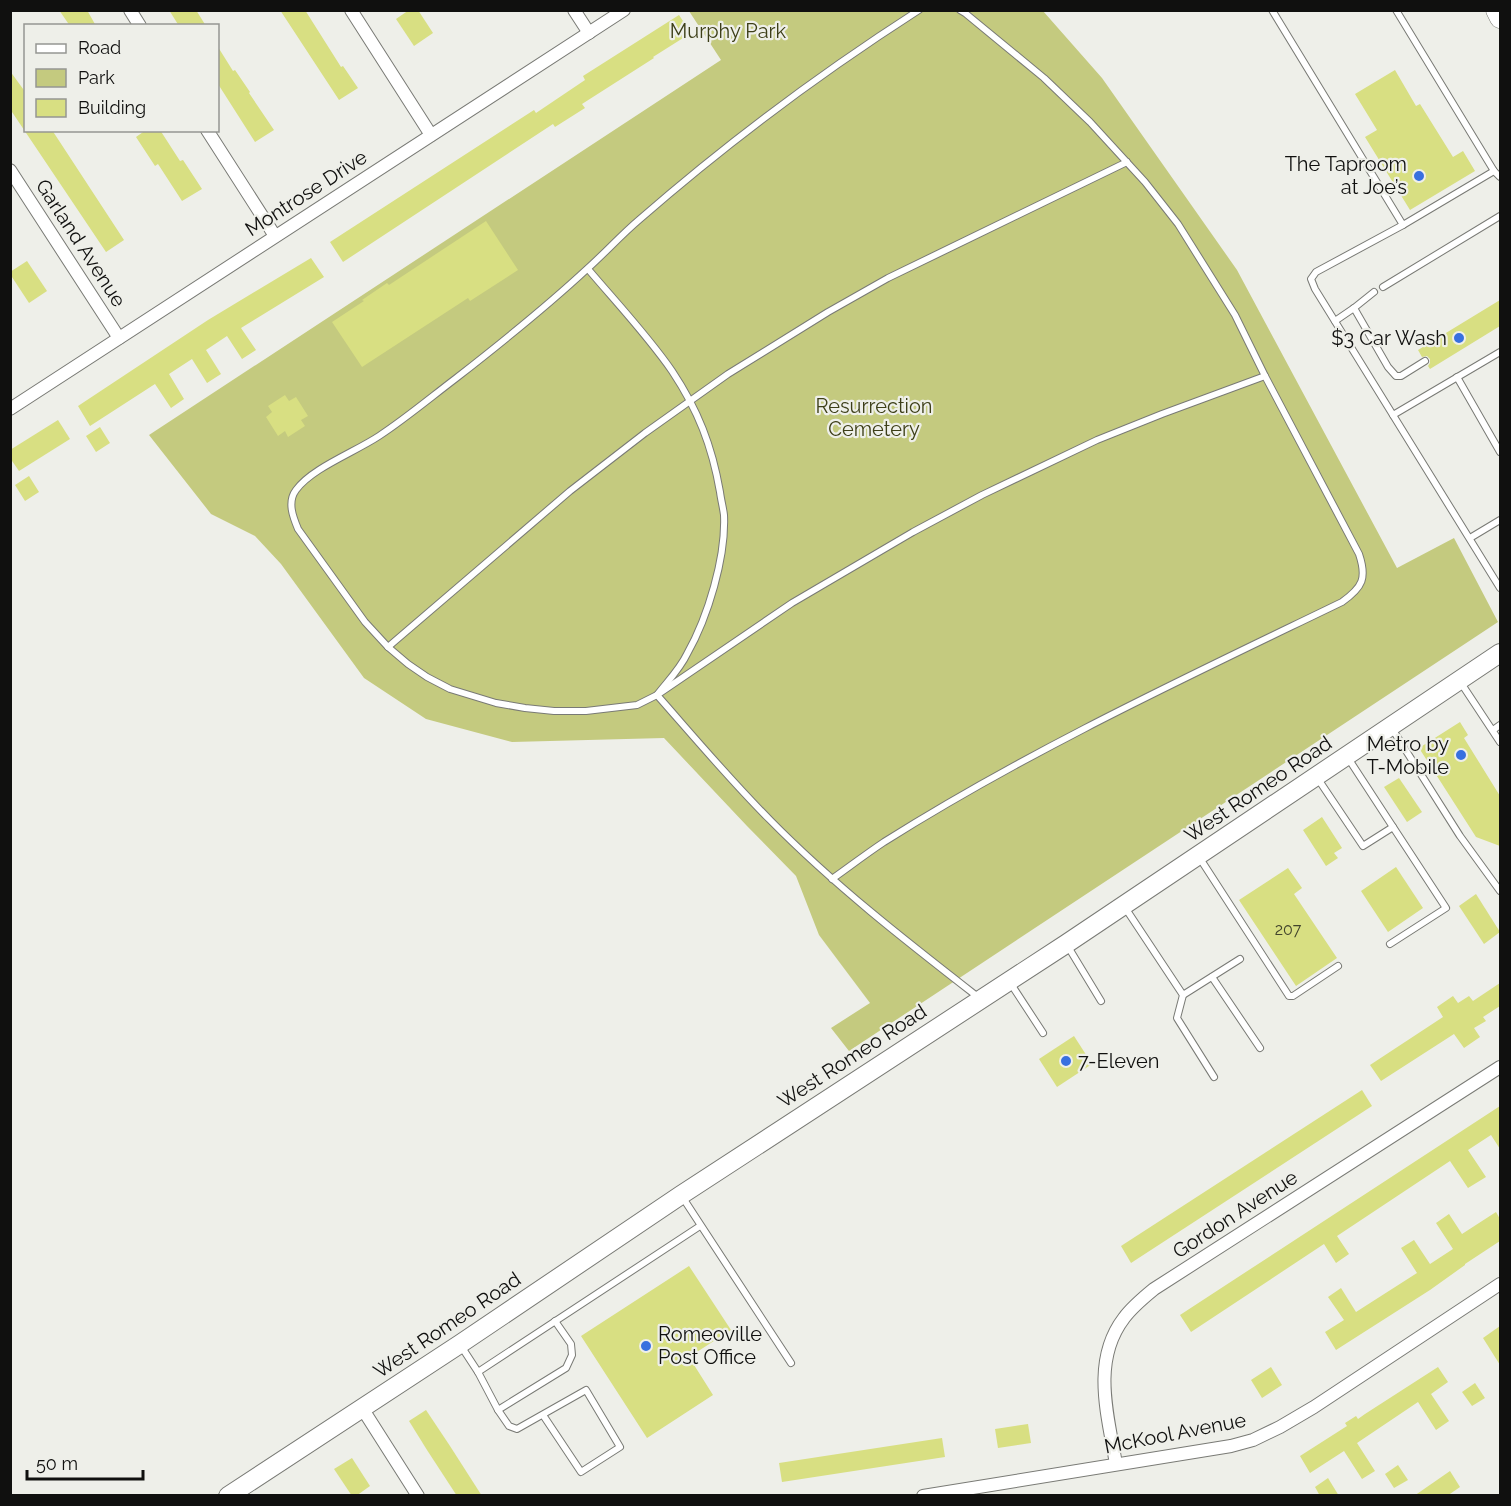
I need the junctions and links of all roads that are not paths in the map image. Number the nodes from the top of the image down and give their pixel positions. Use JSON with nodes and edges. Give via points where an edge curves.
{"nodes":[{"id":1,"x":130,"y":10,"type":"edge"},
{"id":2,"x":351,"y":10,"type":"edge"},
{"id":3,"x":574,"y":10,"type":"edge"},
{"id":4,"x":624,"y":10,"type":"edge"},
{"id":5,"x":919,"y":10,"type":"edge"},
{"id":6,"x":960,"y":10,"type":"edge"},
{"id":7,"x":1272,"y":10,"type":"edge"},
{"id":8,"x":1396,"y":10,"type":"edge"},
{"id":9,"x":1496,"y":10,"type":"edge"},
{"id":10,"x":1500,"y":18,"type":"edge"},
{"id":11,"x":139,"y":24,"type":"edge"},
{"id":12,"x":589,"y":33,"type":"junction"},
{"id":13,"x":208,"y":132,"type":"edge"},
{"id":14,"x":431,"y":135,"type":"junction"},
{"id":15,"x":1127,"y":162,"type":"junction"},
{"id":16,"x":10,"y":170,"type":"edge"},
{"id":17,"x":1494,"y":171,"type":"junction"},
{"id":18,"x":1500,"y":177,"type":"edge"},
{"id":19,"x":1500,"y":216,"type":"edge"},
{"id":20,"x":1403,"y":225,"type":"junction"},
{"id":21,"x":275,"y":236,"type":"junction"},
{"id":22,"x":588,"y":269,"type":"junction"},
{"id":23,"x":1383,"y":287,"type":"dead end"},
{"id":24,"x":1374,"y":292,"type":"dead end"},
{"id":25,"x":1354,"y":308,"type":"junction"},
{"id":26,"x":1335,"y":321,"type":"junction"},
{"id":27,"x":119,"y":338,"type":"junction"},
{"id":28,"x":1500,"y":352,"type":"edge"},
{"id":29,"x":1425,"y":361,"type":"dead end"},
{"id":30,"x":1265,"y":376,"type":"junction"},
{"id":31,"x":1458,"y":377,"type":"junction"},
{"id":32,"x":690,"y":400,"type":"junction"},
{"id":33,"x":10,"y":409,"type":"edge"},
{"id":34,"x":1394,"y":415,"type":"junction"},
{"id":35,"x":1500,"y":452,"type":"edge"},
{"id":36,"x":1500,"y":520,"type":"edge"},
{"id":37,"x":1470,"y":538,"type":"junction"},
{"id":38,"x":1500,"y":588,"type":"edge"},
{"id":39,"x":388,"y":647,"type":"junction"},
{"id":40,"x":1500,"y":653,"type":"edge"},
{"id":41,"x":1460,"y":681,"type":"junction"},
{"id":42,"x":657,"y":694,"type":"junction"},
{"id":43,"x":1500,"y":725,"type":"edge"},
{"id":44,"x":1391,"y":727,"type":"junction"},
{"id":45,"x":1493,"y":730,"type":"junction"},
{"id":46,"x":1500,"y":742,"type":"edge"},
{"id":47,"x":1347,"y":756,"type":"junction"},
{"id":48,"x":1316,"y":776,"type":"junction"},
{"id":49,"x":1393,"y":827,"type":"junction"},
{"id":50,"x":1198,"y":856,"type":"junction"},
{"id":51,"x":832,"y":879,"type":"junction"},
{"id":52,"x":1500,"y":891,"type":"edge"},
{"id":53,"x":1124,"y":906,"type":"junction"},
{"id":54,"x":1066,"y":944,"type":"junction"},
{"id":55,"x":1390,"y":944,"type":"dead end"},
{"id":56,"x":1240,"y":959,"type":"dead end"},
{"id":57,"x":1338,"y":966,"type":"dead end"},
{"id":58,"x":1212,"y":977,"type":"junction"},
{"id":59,"x":1010,"y":981,"type":"junction"},
{"id":60,"x":1183,"y":995,"type":"junction"},
{"id":61,"x":981,"y":999,"type":"junction"},
{"id":62,"x":1101,"y":1001,"type":"dead end"},
{"id":63,"x":1043,"y":1033,"type":"dead end"},
{"id":64,"x":1260,"y":1048,"type":"dead end"},
{"id":65,"x":1500,"y":1067,"type":"edge"},
{"id":66,"x":1214,"y":1077,"type":"dead end"},
{"id":67,"x":681,"y":1195,"type":"junction"},
{"id":68,"x":700,"y":1226,"type":"junction"},
{"id":69,"x":1500,"y":1284,"type":"edge"},
{"id":70,"x":555,"y":1321,"type":"junction"},
{"id":71,"x":460,"y":1344,"type":"junction"},
{"id":72,"x":791,"y":1363,"type":"dead end"},
{"id":73,"x":478,"y":1372,"type":"junction"},
{"id":74,"x":362,"y":1408,"type":"junction"},
{"id":75,"x":498,"y":1410,"type":"junction"},
{"id":76,"x":543,"y":1414,"type":"junction"},
{"id":77,"x":1116,"y":1464,"type":"junction"},
{"id":78,"x":228,"y":1496,"type":"edge"},
{"id":79,"x":418,"y":1496,"type":"edge"},
{"id":80,"x":923,"y":1496,"type":"edge"}],
"edges":[{"from":1,"to":11,"type":"street"},
{"from":2,"to":14,"type":"street"},
{"from":3,"to":12,"type":"street"},
{"from":4,"to":12,"type":"street","name":"Montrose Drive"},
{"from":5,"to":22,"type":"lane","via":[[720,152],[638,220]]},
{"from":6,"to":15,"type":"lane","via":[[1044,78]]},
{"from":7,"to":20,"type":"lane"},
{"from":8,"to":17,"type":"lane"},
{"from":9,"to":10,"type":"main road"},
{"from":12,"to":14,"type":"street","name":"Montrose Drive"},
{"from":13,"to":21,"type":"street"},
{"from":14,"to":21,"type":"street","name":"Montrose Drive"},
{"from":15,"to":30,"type":"lane","via":[[1183,233],[1235,315]]},
{"from":15,"to":32,"type":"lane","via":[[888,278]]},
{"from":16,"to":27,"type":"street","name":"Garland Avenue"},
{"from":17,"to":18,"type":"lane"},
{"from":17,"to":20,"type":"lane"},
{"from":19,"to":23,"type":"lane"},
{"from":20,"to":26,"type":"lane","via":[[1316,272],[1311,279]]},
{"from":21,"to":27,"type":"street","name":"Montrose Drive"},
{"from":22,"to":32,"type":"lane","via":[[671,369]]},
{"from":22,"to":39,"type":"lane","via":[[380,436],[312,475],[295,491],[291,508],[298,529]]},
{"from":24,"to":25,"type":"lane"},
{"from":25,"to":26,"type":"lane"},
{"from":25,"to":29,"type":"lane","via":[[1396,376]]},
{"from":26,"to":34,"type":"lane"},
{"from":27,"to":33,"type":"street","name":"Montrose Drive"},
{"from":28,"to":31,"type":"lane"},
{"from":30,"to":42,"type":"lane","via":[[1097,441],[982,495],[812,590]]},
{"from":30,"to":51,"type":"lane","via":[[1359,554],[1364,567],[1360,586],[1342,602],[1017,764],[882,843]]},
{"from":31,"to":34,"type":"lane"},
{"from":31,"to":35,"type":"lane"},
{"from":32,"to":39,"type":"lane","via":[[570,491]]},
{"from":32,"to":42,"type":"lane","via":[[711,452],[724,514],[723,544],[714,586],[687,656]]},
{"from":34,"to":37,"type":"lane"},
{"from":36,"to":37,"type":"lane"},
{"from":37,"to":38,"type":"lane"},
{"from":39,"to":42,"type":"lane","via":[[450,689],[496,703],[586,711],[638,705]]},
{"from":40,"to":41,"type":"main road","name":"West Romeo Road"},
{"from":41,"to":44,"type":"main road","name":"West Romeo Road"},
{"from":41,"to":45,"type":"lane"},
{"from":42,"to":51,"type":"lane","via":[[770,821]]},
{"from":43,"to":45,"type":"lane"},
{"from":44,"to":47,"type":"main road","name":"West Romeo Road"},
{"from":44,"to":52,"type":"lane"},
{"from":45,"to":46,"type":"lane"},
{"from":47,"to":48,"type":"main road","name":"West Romeo Road"},
{"from":47,"to":49,"type":"lane"},
{"from":48,"to":49,"type":"lane","via":[[1363,846]]},
{"from":48,"to":50,"type":"main road","name":"West Romeo Road"},
{"from":49,"to":55,"type":"lane","via":[[1446,908]]},
{"from":50,"to":53,"type":"main road","name":"West Romeo Road"},
{"from":50,"to":57,"type":"lane","via":[[1289,996]]},
{"from":51,"to":61,"type":"lane"},
{"from":53,"to":54,"type":"main road","name":"West Romeo Road"},
{"from":53,"to":60,"type":"lane"},
{"from":54,"to":59,"type":"main road","name":"West Romeo Road"},
{"from":54,"to":62,"type":"lane"},
{"from":56,"to":58,"type":"lane"},
{"from":58,"to":60,"type":"lane"},
{"from":58,"to":64,"type":"lane"},
{"from":59,"to":61,"type":"main road","name":"West Romeo Road"},
{"from":59,"to":63,"type":"lane"},
{"from":60,"to":66,"type":"lane","via":[[1177,1018]]},
{"from":61,"to":67,"type":"main road","name":"West Romeo Road"},
{"from":65,"to":77,"type":"street","name":"Gordon Avenue","via":[[1154,1289],[1123,1318],[1106,1354],[1104,1369]]},
{"from":67,"to":68,"type":"lane"},
{"from":67,"to":71,"type":"main road","name":"West Romeo Road"},
{"from":68,"to":70,"type":"lane"},
{"from":68,"to":72,"type":"lane"},
{"from":69,"to":77,"type":"street","name":"McKool Avenue","via":[[1265,1435],[1231,1446]]},
{"from":70,"to":73,"type":"lane"},
{"from":70,"to":75,"type":"lane","via":[[571,1344],[572,1355],[566,1368]]},
{"from":71,"to":73,"type":"lane"},
{"from":71,"to":74,"type":"main road","name":"West Romeo Road"},
{"from":73,"to":75,"type":"lane"},
{"from":74,"to":78,"type":"main road","name":"West Romeo Road"},
{"from":74,"to":79,"type":"street"},
{"from":75,"to":76,"type":"lane","via":[[509,1426],[517,1430]]},
{"from":76,"to":76,"type":"lane","via":[[586,1390],[620,1447],[581,1472]]},
{"from":77,"to":80,"type":"street","name":"McKool Avenue"}]}
